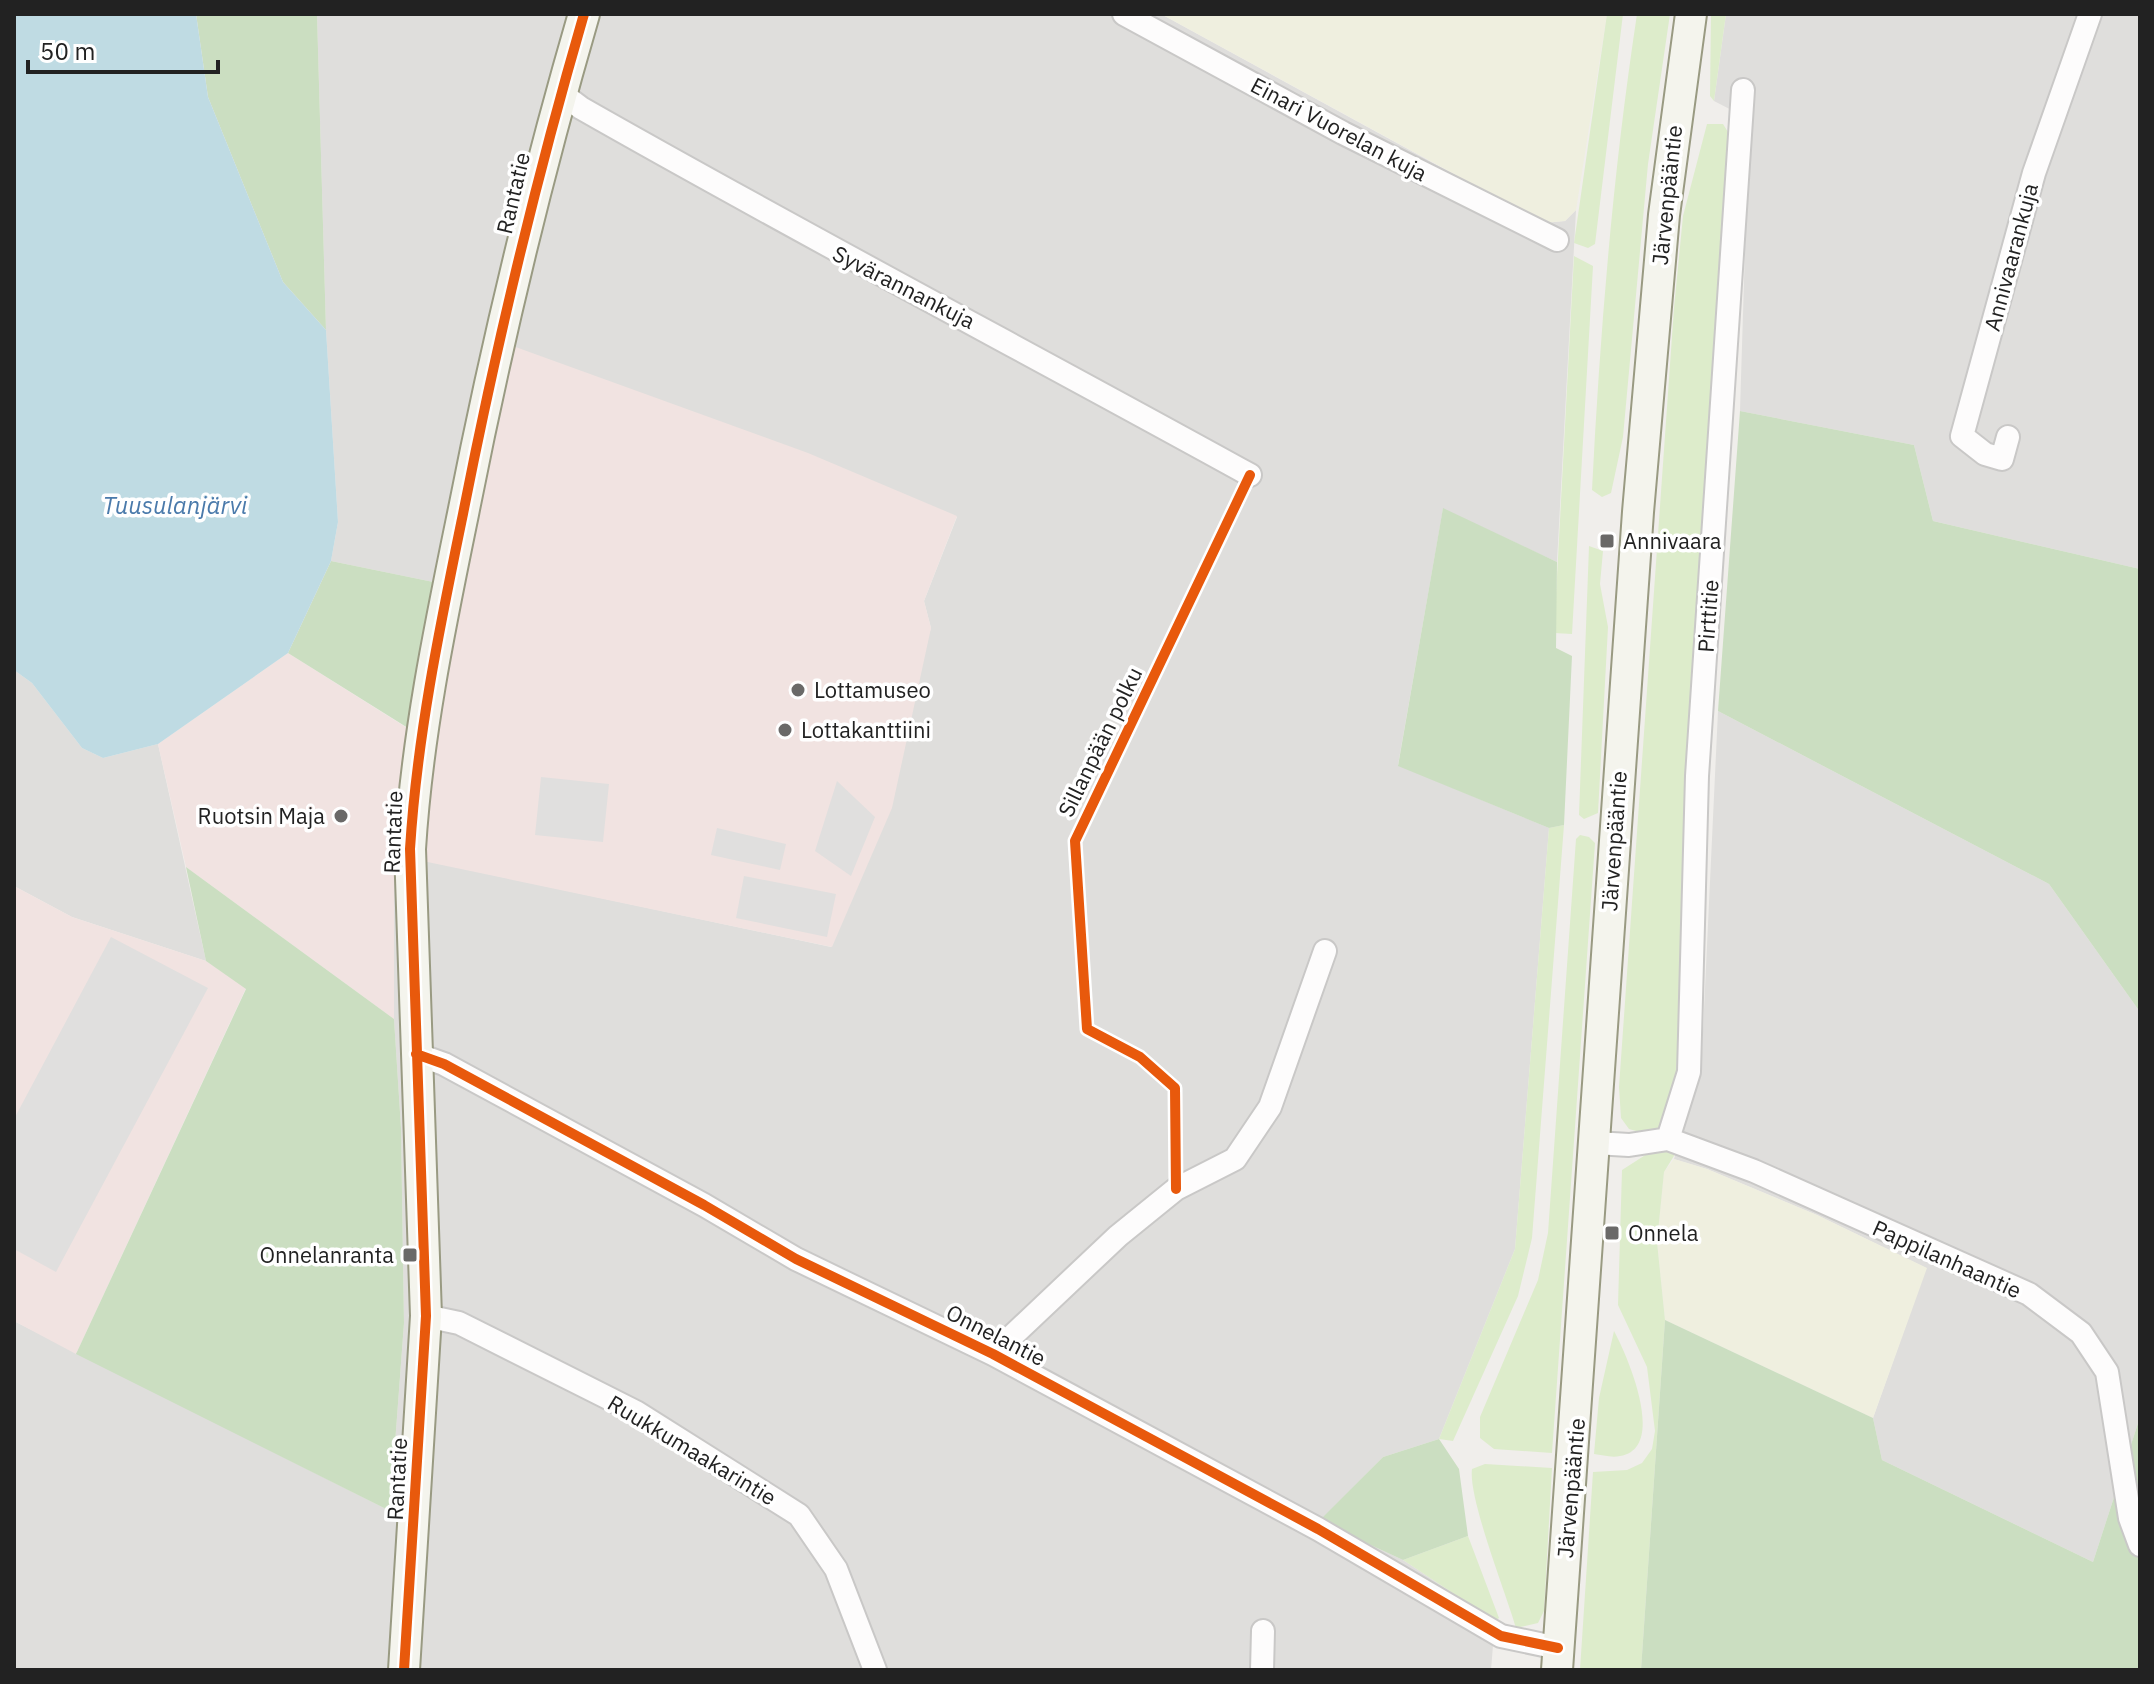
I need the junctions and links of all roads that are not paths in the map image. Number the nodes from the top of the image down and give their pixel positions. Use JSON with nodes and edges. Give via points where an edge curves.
{"nodes":[{"id":1,"x":584,"y":14,"type":"edge"},
{"id":2,"x":1124,"y":14,"type":"edge"},
{"id":3,"x":1691,"y":14,"type":"edge"},
{"id":4,"x":2090,"y":14,"type":"edge"},
{"id":5,"x":1743,"y":90,"type":"dead end"},
{"id":6,"x":561,"y":93,"type":"junction"},
{"id":7,"x":1557,"y":240,"type":"dead end"},
{"id":8,"x":2008,"y":437,"type":"dead end"},
{"id":9,"x":1250,"y":475,"type":"dead end"},
{"id":10,"x":1325,"y":951,"type":"dead end"},
{"id":11,"x":416,"y":1054,"type":"junction"},
{"id":12,"x":1668,"y":1139,"type":"junction"},
{"id":13,"x":1595,"y":1143,"type":"junction"},
{"id":14,"x":426,"y":1316,"type":"junction"},
{"id":15,"x":993,"y":1354,"type":"junction"},
{"id":16,"x":2140,"y":1545,"type":"edge"},
{"id":17,"x":1263,"y":1631,"type":"dead end"},
{"id":18,"x":1558,"y":1659,"type":"edge"},
{"id":19,"x":404,"y":1670,"type":"edge"},
{"id":20,"x":875,"y":1670,"type":"edge"},
{"id":21,"x":1262,"y":1670,"type":"edge"}],
"edges":[{"from":1,"to":6,"type":"street","name":"Rantatie"},
{"from":2,"to":7,"type":"street","name":"Einari Vuorelan kuja","via":[[1343,133]]},
{"from":3,"to":13,"type":"street","name":"Järvenpääntie","via":[[1664,215],[1639,497]]},
{"from":4,"to":8,"type":"street","name":"Annivaarankuja","via":[[2034,173],[1962,436],[1985,454],[2002,459]]},
{"from":5,"to":12,"type":"street","name":"Pirttitie","via":[[1697,776],[1689,1072]]},
{"from":6,"to":9,"type":"street","name":"Syvärannankuja","via":[[819,243]]},
{"from":6,"to":11,"type":"street","name":"Rantatie","via":[[486,399],[422,727],[410,849]]},
{"from":10,"to":15,"type":"street","via":[[1270,1107],[1235,1159],[1176,1189]]},
{"from":11,"to":14,"type":"street","name":"Rantatie"},
{"from":11,"to":15,"type":"street","name":"Onnelantie","via":[[458,1072],[796,1259]]},
{"from":12,"to":13,"type":"street","name":"Pappilanhaantie"},
{"from":12,"to":16,"type":"street","name":"Pappilanhaantie","via":[[1754,1171],[2029,1294],[2081,1333],[2107,1372],[2130,1518]]},
{"from":13,"to":18,"type":"street","name":"Järvenpääntie"},
{"from":14,"to":19,"type":"street","name":"Rantatie"},
{"from":14,"to":20,"type":"street","name":"Ruukkumaakarintie","via":[[459,1323],[636,1412],[799,1515],[836,1569]]},
{"from":15,"to":18,"type":"street","name":"Onnelantie","via":[[1318,1529],[1501,1636]]},
{"from":17,"to":21,"type":"street"}]}
